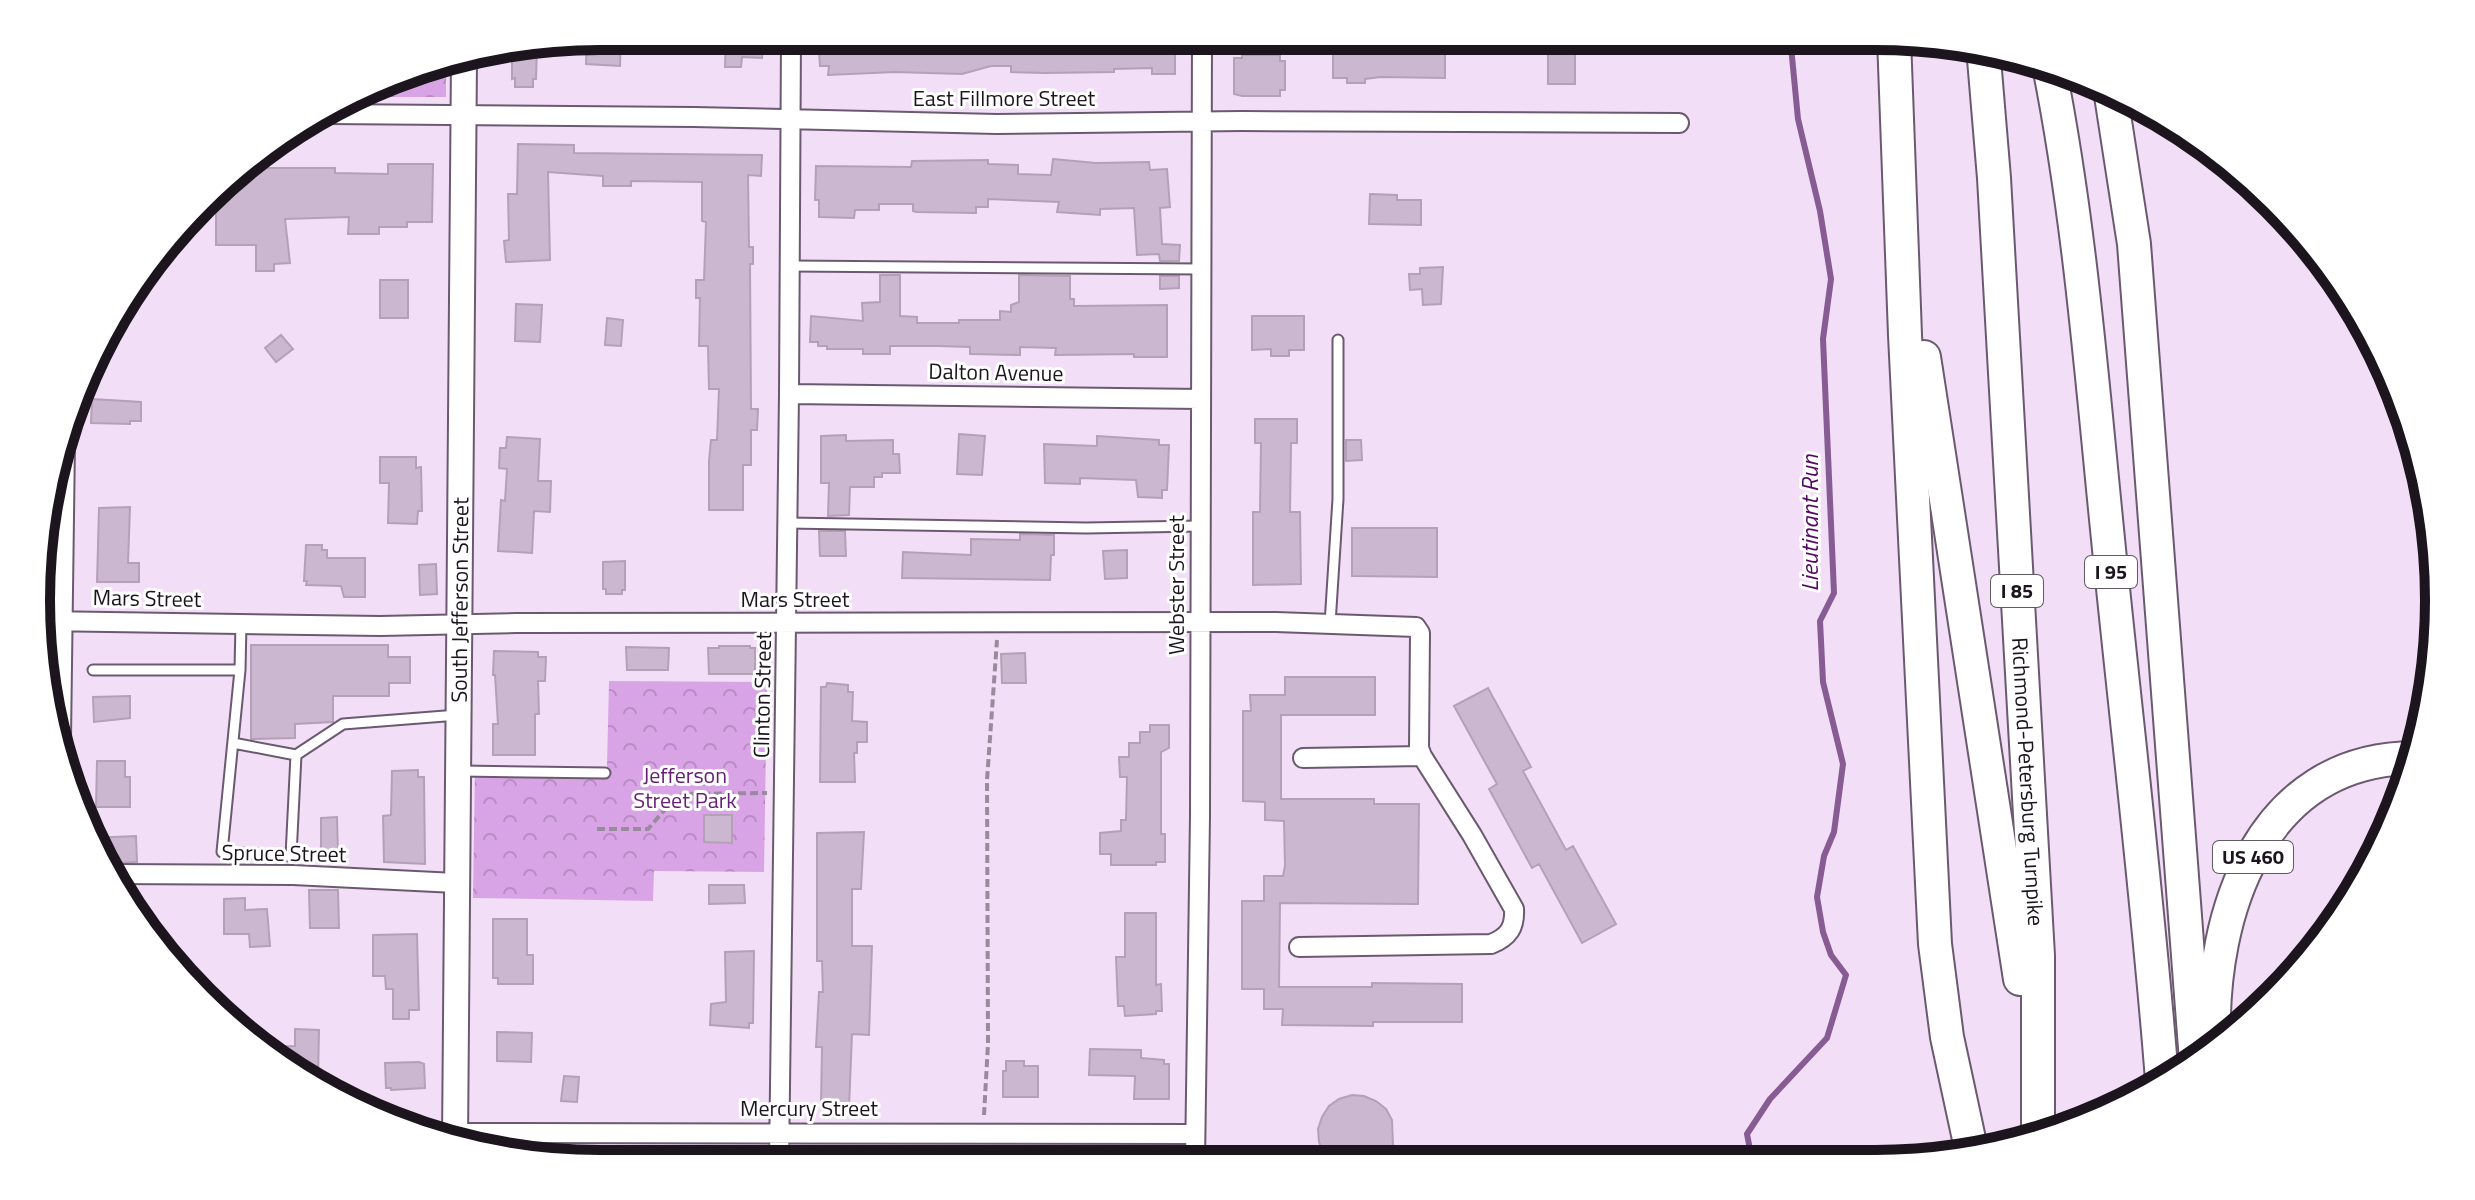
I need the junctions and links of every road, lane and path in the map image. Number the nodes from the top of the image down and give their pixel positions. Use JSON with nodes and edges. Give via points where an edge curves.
{"nodes":[{"id":1,"x":791,"y":50,"type":"edge"},
{"id":2,"x":1202,"y":50,"type":"edge"},
{"id":3,"x":1895,"y":51,"type":"edge"},
{"id":4,"x":1984,"y":62,"type":"edge"},
{"id":5,"x":464,"y":68,"type":"edge"},
{"id":6,"x":2051,"y":79,"type":"edge"},
{"id":7,"x":2112,"y":104,"type":"edge"},
{"id":8,"x":343,"y":114,"type":"edge"},
{"id":9,"x":463,"y":116,"type":"junction"},
{"id":10,"x":790,"y":119,"type":"junction"},
{"id":11,"x":1201,"y":121,"type":"junction"},
{"id":12,"x":1679,"y":123,"type":"dead end"},
{"id":13,"x":1902,"y":207,"type":"junction"},
{"id":14,"x":789,"y":266,"type":"junction"},
{"id":15,"x":1203,"y":269,"type":"junction"},
{"id":16,"x":1338,"y":340,"type":"dead end"},
{"id":17,"x":789,"y":394,"type":"junction"},
{"id":18,"x":1201,"y":399,"type":"junction"},
{"id":19,"x":65,"y":477,"type":"edge"},
{"id":20,"x":788,"y":523,"type":"junction"},
{"id":21,"x":1200,"y":526,"type":"junction"},
{"id":22,"x":63,"y":620,"type":"junction"},
{"id":23,"x":51,"y":621,"type":"edge"},
{"id":24,"x":786,"y":622,"type":"junction"},
{"id":25,"x":1199,"y":622,"type":"junction"},
{"id":26,"x":241,"y":623,"type":"junction"},
{"id":27,"x":997,"y":623,"type":"junction"},
{"id":28,"x":459,"y":624,"type":"junction"},
{"id":29,"x":1330,"y":624,"type":"junction"},
{"id":30,"x":93,"y":670,"type":"dead end"},
{"id":31,"x":240,"y":670,"type":"junction"},
{"id":32,"x":62,"y":709,"type":"edge"},
{"id":33,"x":458,"y":715,"type":"junction"},
{"id":34,"x":233,"y":743,"type":"junction"},
{"id":35,"x":296,"y":755,"type":"junction"},
{"id":36,"x":1422,"y":756,"type":"junction"},
{"id":37,"x":1303,"y":758,"type":"dead end"},
{"id":38,"x":2401,"y":759,"type":"edge"},
{"id":39,"x":458,"y":771,"type":"junction"},
{"id":40,"x":605,"y":773,"type":"dead end"},
{"id":41,"x":784,"y":793,"type":"junction"},
{"id":42,"x":597,"y":829,"type":"dead end"},
{"id":43,"x":124,"y":874,"type":"edge"},
{"id":44,"x":456,"y":883,"type":"junction"},
{"id":45,"x":1299,"y":947,"type":"dead end"},
{"id":46,"x":2214,"y":1033,"type":"edge"},
{"id":47,"x":2195,"y":1047,"type":"edge"},
{"id":48,"x":2161,"y":1069,"type":"edge"},
{"id":49,"x":2035,"y":1126,"type":"edge"},
{"id":50,"x":2036,"y":1126,"type":"edge"},
{"id":51,"x":455,"y":1130,"type":"edge"},
{"id":52,"x":780,"y":1132,"type":"junction"},
{"id":53,"x":982,"y":1133,"type":"junction"},
{"id":54,"x":1195,"y":1134,"type":"junction"},
{"id":55,"x":486,"y":1137,"type":"edge"},
{"id":56,"x":1969,"y":1141,"type":"edge"},
{"id":57,"x":779,"y":1150,"type":"edge"},
{"id":58,"x":1195,"y":1150,"type":"edge"}],
"edges":[{"from":1,"to":10,"type":"street","name":"Clinton Street"},
{"from":2,"to":11,"type":"street","name":"Webster Street"},
{"from":3,"to":13,"type":"highway"},
{"from":4,"to":50,"type":"highway","name":"Richmond-Petersburg Turnpike","number":"I 85","via":[[2038,956]]},
{"from":5,"to":9,"type":"street","name":"South Jefferson Street"},
{"from":6,"to":48,"type":"highway","number":"I 95","via":[[2083,294]]},
{"from":7,"to":47,"type":"highway","number":"I 95","via":[[2134,244]]},
{"from":8,"to":9,"type":"street","name":"East Fillmore Street"},
{"from":9,"to":10,"type":"street","name":"East Fillmore Street"},
{"from":9,"to":28,"type":"street","name":"South Jefferson Street"},
{"from":10,"to":11,"type":"street","name":"East Fillmore Street"},
{"from":10,"to":14,"type":"street","name":"Clinton Street"},
{"from":11,"to":12,"type":"street","name":"East Fillmore Street"},
{"from":11,"to":15,"type":"street","name":"Webster Street"},
{"from":13,"to":49,"type":"highway","via":[[2014,930]]},
{"from":13,"to":56,"type":"highway","via":[[1934,928],[1947,1037]]},
{"from":14,"to":15,"type":"lane"},
{"from":14,"to":17,"type":"street","name":"Clinton Street"},
{"from":15,"to":18,"type":"street","name":"Webster Street"},
{"from":16,"to":29,"type":"lane","via":[[1338,499]]},
{"from":17,"to":18,"type":"street","name":"Dalton Avenue"},
{"from":17,"to":20,"type":"street","name":"Clinton Street"},
{"from":18,"to":21,"type":"street","name":"Webster Street"},
{"from":19,"to":22,"type":"street"},
{"from":20,"to":21,"type":"lane"},
{"from":20,"to":24,"type":"street","name":"Clinton Street"},
{"from":21,"to":25,"type":"street","name":"Webster Street"},
{"from":22,"to":23,"type":"street","name":"Mars Street"},
{"from":22,"to":26,"type":"street","name":"Mars Street"},
{"from":22,"to":32,"type":"street"},
{"from":24,"to":27,"type":"street","name":"Mars Street"},
{"from":24,"to":28,"type":"street","name":"Mars Street"},
{"from":24,"to":41,"type":"street","name":"Clinton Street"},
{"from":25,"to":27,"type":"street","name":"Mars Street"},
{"from":25,"to":29,"type":"street","name":"Mars Street"},
{"from":25,"to":54,"type":"street","name":"Webster Street"},
{"from":26,"to":28,"type":"street","name":"Mars Street"},
{"from":26,"to":31,"type":"lane"},
{"from":27,"to":53,"type":"path","via":[[987,780],[988,1044]]},
{"from":28,"to":33,"type":"street","name":"South Jefferson Street"},
{"from":29,"to":36,"type":"street","name":"Mars Street","via":[[1416,627]]},
{"from":30,"to":31,"type":"lane"},
{"from":31,"to":34,"type":"lane"},
{"from":33,"to":35,"type":"lane","via":[[343,724]]},
{"from":33,"to":39,"type":"street","name":"South Jefferson Street"},
{"from":34,"to":35,"type":"lane"},
{"from":34,"to":35,"type":"lane","via":[[222,852],[291,856]]},
{"from":36,"to":37,"type":"street"},
{"from":36,"to":45,"type":"street","via":[[1514,909],[1510,932],[1491,944]]},
{"from":38,"to":46,"type":"highway","number":"US 460","via":[[2362,764],[2309,789],[2266,833],[2229,915],[2216,969]]},
{"from":39,"to":40,"type":"lane"},
{"from":39,"to":44,"type":"street","name":"South Jefferson Street"},
{"from":41,"to":42,"type":"path","via":[[692,792],[674,799],[648,829]]},
{"from":41,"to":52,"type":"street","name":"Clinton Street"},
{"from":43,"to":44,"type":"street","name":"Spruce Street"},
{"from":44,"to":51,"type":"street","name":"South Jefferson Street"},
{"from":52,"to":53,"type":"street","name":"Mercury Street"},
{"from":52,"to":55,"type":"street","name":"Mercury Street"},
{"from":52,"to":57,"type":"street","name":"Clinton Street"},
{"from":53,"to":54,"type":"street","name":"Mercury Street"},
{"from":54,"to":58,"type":"street","name":"Webster Street"}]}
